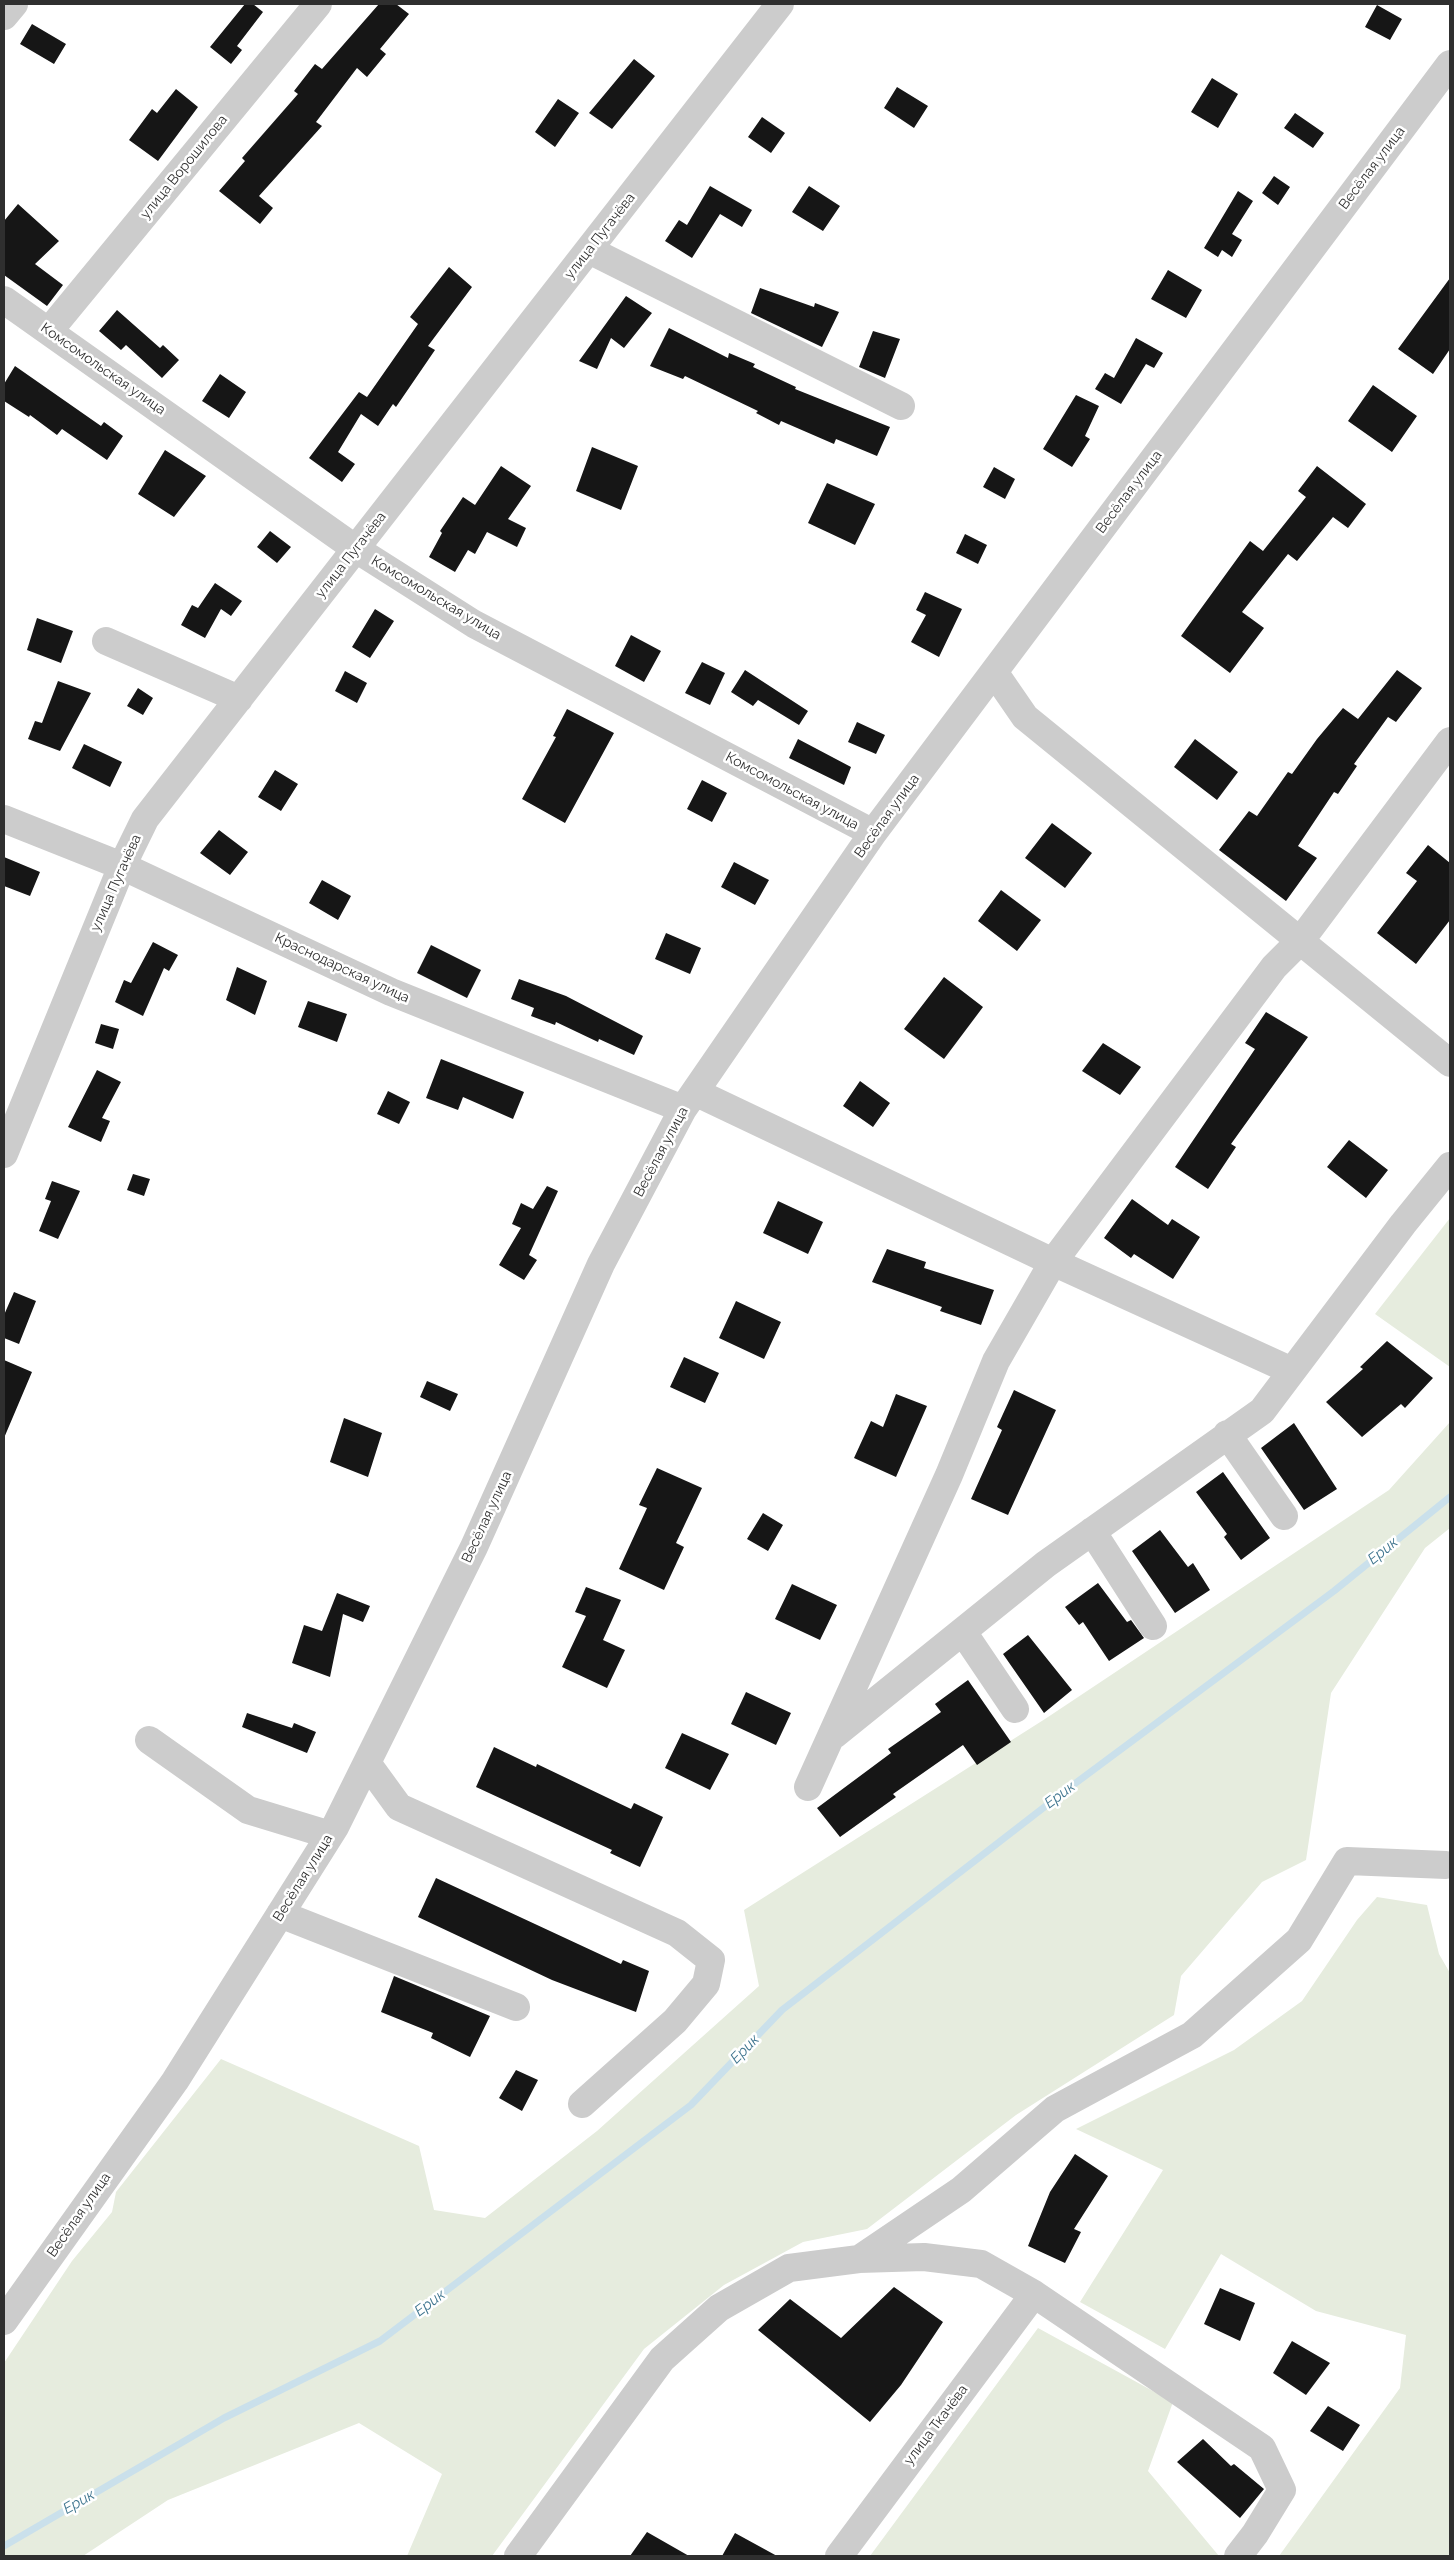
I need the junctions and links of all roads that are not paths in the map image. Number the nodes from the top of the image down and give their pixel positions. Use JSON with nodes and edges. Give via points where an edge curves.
{"nodes":[{"id":1,"x":14,"y":4,"type":"edge"},
{"id":2,"x":318,"y":4,"type":"edge"},
{"id":3,"x":780,"y":4,"type":"edge"},
{"id":4,"x":4,"y":16,"type":"edge"},
{"id":5,"x":1450,"y":64,"type":"edge"},
{"id":6,"x":589,"y":250,"type":"junction"},
{"id":7,"x":4,"y":300,"type":"edge"},
{"id":8,"x":49,"y":330,"type":"junction"},
{"id":9,"x":901,"y":406,"type":"dead end"},
{"id":10,"x":356,"y":549,"type":"junction"},
{"id":11,"x":106,"y":641,"type":"dead end"},
{"id":12,"x":994,"y":672,"type":"junction"},
{"id":13,"x":239,"y":699,"type":"junction"},
{"id":14,"x":1450,"y":741,"type":"edge"},
{"id":15,"x":4,"y":819,"type":"edge"},
{"id":16,"x":873,"y":833,"type":"junction"},
{"id":17,"x":122,"y":866,"type":"junction"},
{"id":18,"x":1301,"y":940,"type":"junction"},
{"id":19,"x":1450,"y":1063,"type":"edge"},
{"id":20,"x":689,"y":1100,"type":"junction"},
{"id":21,"x":4,"y":1154,"type":"edge"},
{"id":22,"x":1450,"y":1166,"type":"edge"},
{"id":23,"x":1053,"y":1262,"type":"junction"},
{"id":24,"x":1292,"y":1371,"type":"junction"},
{"id":25,"x":1227,"y":1434,"type":"junction"},
{"id":26,"x":1284,"y":1516,"type":"dead end"},
{"id":27,"x":1092,"y":1531,"type":"junction"},
{"id":28,"x":1153,"y":1626,"type":"dead end"},
{"id":29,"x":963,"y":1632,"type":"junction"},
{"id":30,"x":1015,"y":1709,"type":"dead end"},
{"id":31,"x":829,"y":1739,"type":"junction"},
{"id":32,"x":149,"y":1740,"type":"dead end"},
{"id":33,"x":367,"y":1763,"type":"junction"},
{"id":34,"x":808,"y":1787,"type":"dead end"},
{"id":35,"x":330,"y":1835,"type":"junction"},
{"id":36,"x":1449,"y":1867,"type":"edge"},
{"id":37,"x":280,"y":1914,"type":"junction"},
{"id":38,"x":516,"y":2007,"type":"dead end"},
{"id":39,"x":582,"y":2104,"type":"dead end"},
{"id":40,"x":859,"y":2258,"type":"junction"},
{"id":41,"x":1034,"y":2294,"type":"junction"},
{"id":42,"x":4,"y":2321,"type":"edge"},
{"id":43,"x":518,"y":2556,"type":"edge"},
{"id":44,"x":839,"y":2556,"type":"edge"},
{"id":45,"x":1238,"y":2556,"type":"edge"}],
"edges":[{"from":1,"to":4,"type":"street"},
{"from":2,"to":8,"type":"street","name":"улица Ворошилова"},
{"from":3,"to":6,"type":"street","name":"улица Пугачёва"},
{"from":5,"to":12,"type":"street","name":"Весёлая улица"},
{"from":6,"to":9,"type":"street"},
{"from":6,"to":10,"type":"street","name":"улица Пугачёва"},
{"from":7,"to":8,"type":"street","name":"Комсомольская улица"},
{"from":8,"to":10,"type":"street","name":"Комсомольская улица"},
{"from":10,"to":13,"type":"street","name":"улица Пугачёва"},
{"from":10,"to":16,"type":"street","name":"Комсомольская улица","via":[[474,624]]},
{"from":11,"to":13,"type":"street"},
{"from":12,"to":16,"type":"street","name":"Весёлая улица"},
{"from":12,"to":18,"type":"street","via":[[1025,717]]},
{"from":13,"to":17,"type":"street","name":"улица Пугачёва","via":[[145,819]]},
{"from":14,"to":18,"type":"street"},
{"from":15,"to":17,"type":"street","name":"Краснодарская улица"},
{"from":16,"to":20,"type":"street","name":"Весёлая улица"},
{"from":17,"to":20,"type":"street","name":"Краснодарская улица","via":[[391,992]]},
{"from":17,"to":21,"type":"street","name":"улица Пугачёва"},
{"from":18,"to":19,"type":"street"},
{"from":18,"to":23,"type":"street","via":[[1274,967]]},
{"from":20,"to":23,"type":"street","name":"Краснодарская улица"},
{"from":20,"to":33,"type":"street","name":"Весёлая улица","via":[[601,1264],[474,1547]]},
{"from":22,"to":24,"type":"street"},
{"from":23,"to":24,"type":"street","name":"Краснодарская улица"},
{"from":23,"to":31,"type":"street","via":[[996,1361]]},
{"from":24,"to":25,"type":"street","via":[[1262,1411]]},
{"from":25,"to":26,"type":"street"},
{"from":25,"to":27,"type":"street"},
{"from":27,"to":28,"type":"street"},
{"from":27,"to":29,"type":"street"},
{"from":29,"to":30,"type":"street"},
{"from":29,"to":31,"type":"street"},
{"from":31,"to":34,"type":"street"},
{"from":32,"to":35,"type":"street","via":[[248,1810]]},
{"from":33,"to":35,"type":"street","name":"Весёлая улица"},
{"from":33,"to":39,"type":"street","via":[[399,1807],[677,1933],[711,1960],[706,1984],[675,2020]]},
{"from":35,"to":37,"type":"street","name":"Весёлая улица"},
{"from":36,"to":40,"type":"street","via":[[1347,1861],[1298,1940],[1192,2035],[1055,2109],[961,2190]]},
{"from":37,"to":38,"type":"street"},
{"from":37,"to":42,"type":"street","name":"Весёлая улица","via":[[175,2081]]},
{"from":40,"to":41,"type":"street","via":[[924,2257],[982,2264]]},
{"from":40,"to":43,"type":"street","via":[[789,2268],[719,2308],[662,2359]]},
{"from":41,"to":44,"type":"street","name":"улица Ткачёва"},
{"from":41,"to":45,"type":"street","via":[[1262,2448],[1282,2490]]}]}
